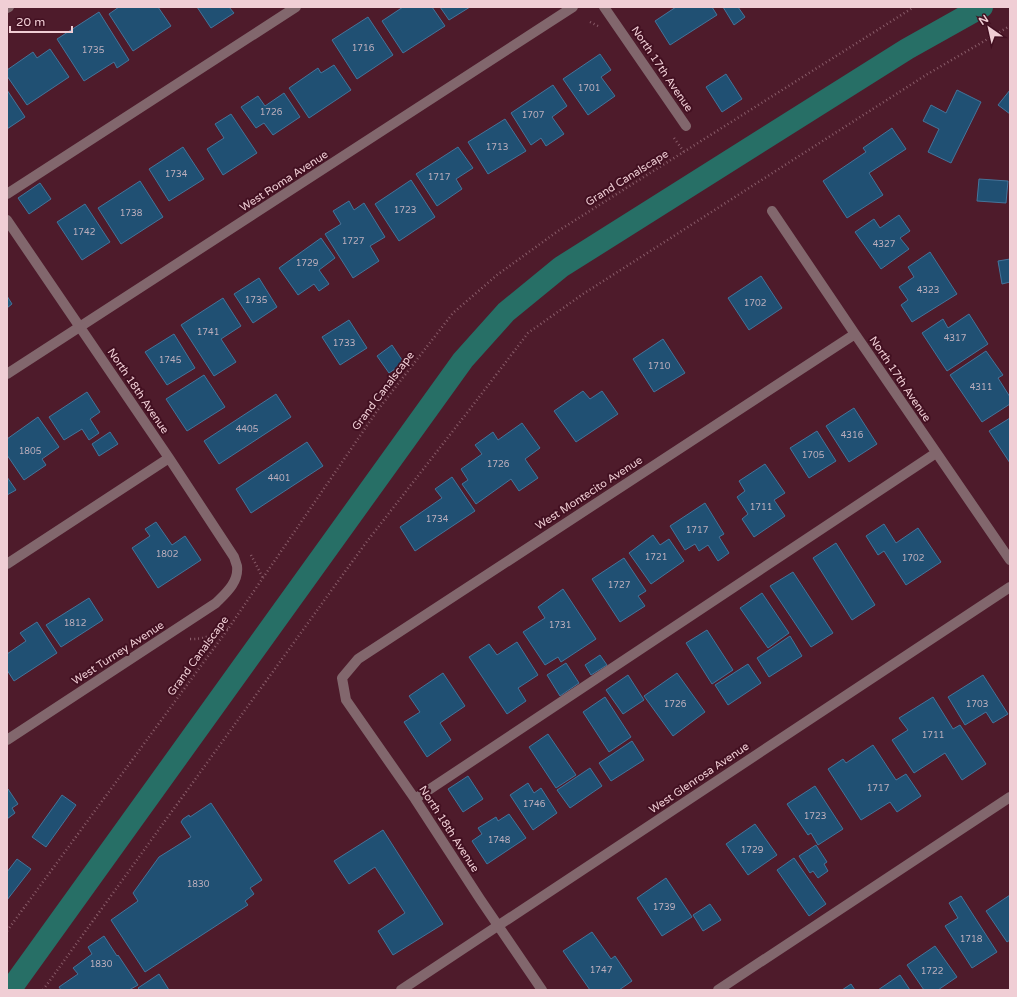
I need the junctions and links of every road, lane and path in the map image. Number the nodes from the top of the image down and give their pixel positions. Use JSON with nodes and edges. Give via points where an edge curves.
{"nodes":[{"id":1,"x":296,"y":7,"type":"edge"},
{"id":2,"x":573,"y":7,"type":"edge"},
{"id":3,"x":604,"y":7,"type":"edge"},
{"id":4,"x":914,"y":7,"type":"edge"},
{"id":5,"x":1010,"y":26,"type":"edge"},
{"id":6,"x":686,"y":126,"type":"dead end"},
{"id":7,"x":7,"y":194,"type":"edge"},
{"id":8,"x":772,"y":211,"type":"dead end"},
{"id":9,"x":7,"y":220,"type":"edge"},
{"id":10,"x":80,"y":327,"type":"junction"},
{"id":11,"x":855,"y":334,"type":"junction"},
{"id":12,"x":7,"y":374,"type":"edge"},
{"id":13,"x":936,"y":452,"type":"junction"},
{"id":14,"x":169,"y":458,"type":"junction"},
{"id":15,"x":1010,"y":560,"type":"edge"},
{"id":16,"x":7,"y":564,"type":"edge"},
{"id":17,"x":235,"y":580,"type":"joint"},
{"id":18,"x":1010,"y":587,"type":"edge"},
{"id":19,"x":228,"y":629,"type":"junction"},
{"id":20,"x":170,"y":633,"type":"junction"},
{"id":21,"x":342,"y":678,"type":"joint"},
{"id":22,"x":7,"y":740,"type":"edge"},
{"id":23,"x":1010,"y":797,"type":"edge"},
{"id":24,"x":415,"y":799,"type":"junction"},
{"id":25,"x":498,"y":926,"type":"junction"},
{"id":26,"x":7,"y":931,"type":"edge"},
{"id":27,"x":43,"y":990,"type":"edge"},
{"id":28,"x":401,"y":990,"type":"edge"},
{"id":29,"x":542,"y":990,"type":"edge"},
{"id":30,"x":718,"y":990,"type":"edge"}],
"edges":[{"from":1,"to":7,"type":"street"},
{"from":2,"to":10,"type":"street","name":"West Roma Avenue"},
{"from":3,"to":6,"type":"street","name":"North 17th Avenue"},
{"from":4,"to":19,"type":"path","name":"Grand Canalscape","via":[[558,231],[497,276],[453,313],[377,410]]},
{"from":5,"to":27,"type":"path","via":[[926,75],[582,294],[528,333],[366,544]]},
{"from":8,"to":11,"type":"street","name":"North 17th Avenue"},
{"from":9,"to":10,"type":"street","name":"North 18th Avenue"},
{"from":10,"to":12,"type":"street","name":"West Roma Avenue"},
{"from":10,"to":14,"type":"street","name":"North 18th Avenue"},
{"from":11,"to":13,"type":"street","name":"North 17th Avenue"},
{"from":11,"to":21,"type":"street","name":"West Montecito Avenue","via":[[358,659]]},
{"from":13,"to":15,"type":"street","name":"North 17th Avenue"},
{"from":13,"to":24,"type":"street"},
{"from":14,"to":16,"type":"street"},
{"from":14,"to":17,"type":"street","name":"North 18th Avenue","via":[[234,557],[237,567]]},
{"from":17,"to":20,"type":"street","name":"West Turney Avenue","via":[[216,603]]},
{"from":18,"to":25,"type":"street","name":"West Glenrosa Avenue"},
{"from":19,"to":20,"type":"path","via":[[220,628],[211,636],[191,640]]},
{"from":19,"to":26,"type":"path","name":"Grand Canalscape"},
{"from":20,"to":22,"type":"street","name":"West Turney Avenue"},
{"from":21,"to":24,"type":"street","name":"North 18th Avenue","via":[[346,700]]},
{"from":23,"to":30,"type":"street"},
{"from":24,"to":25,"type":"street","name":"North 18th Avenue"},
{"from":25,"to":28,"type":"street","name":"West Glenrosa Avenue"},
{"from":25,"to":29,"type":"street","name":"North 18th Avenue"}]}
